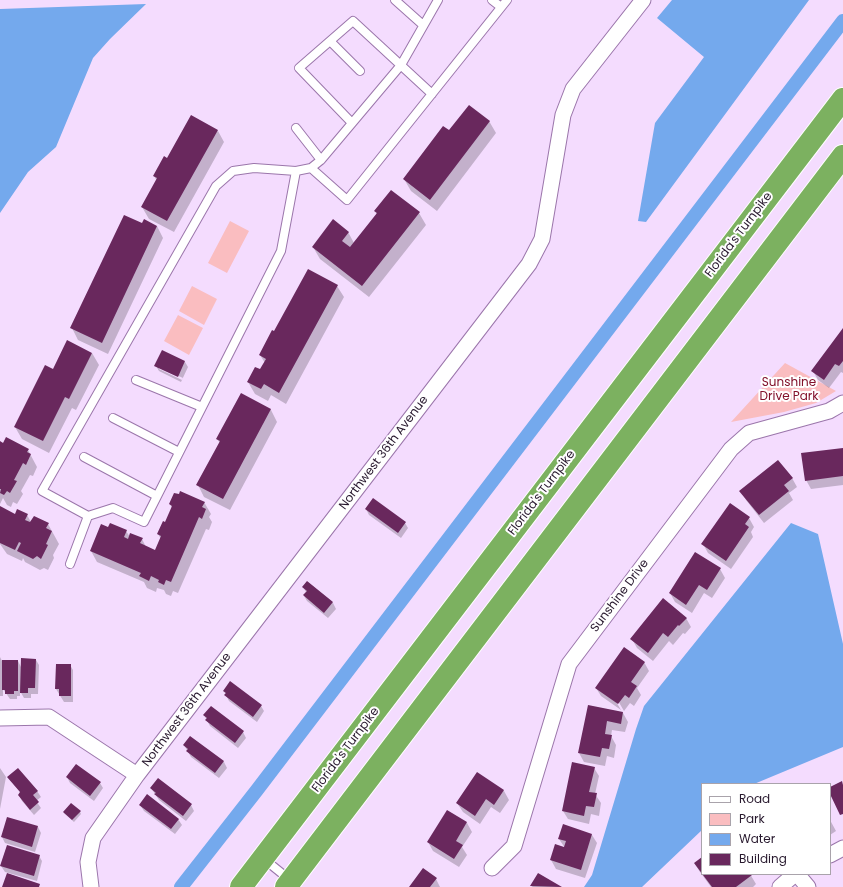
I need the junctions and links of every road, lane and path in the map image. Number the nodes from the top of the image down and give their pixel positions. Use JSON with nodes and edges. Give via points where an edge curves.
{"nodes":[{"id":1,"x":395,"y":0,"type":"edge"},
{"id":2,"x":438,"y":0,"type":"edge"},
{"id":3,"x":492,"y":0,"type":"edge"},
{"id":4,"x":507,"y":0,"type":"edge"},
{"id":5,"x":643,"y":0,"type":"edge"},
{"id":6,"x":501,"y":7,"type":"junction"},
{"id":7,"x":423,"y":25,"type":"junction"},
{"id":8,"x":330,"y":41,"type":"junction"},
{"id":9,"x":401,"y":65,"type":"junction"},
{"id":10,"x":360,"y":71,"type":"dead end"},
{"id":11,"x":432,"y":94,"type":"junction"},
{"id":12,"x":843,"y":99,"type":"edge"},
{"id":13,"x":352,"y":123,"type":"junction"},
{"id":14,"x":296,"y":128,"type":"dead end"},
{"id":15,"x":843,"y":156,"type":"edge"},
{"id":16,"x":321,"y":160,"type":"junction"},
{"id":17,"x":311,"y":168,"type":"junction"},
{"id":18,"x":296,"y":171,"type":"junction"},
{"id":19,"x":136,"y":380,"type":"dead end"},
{"id":20,"x":843,"y":403,"type":"edge"},
{"id":21,"x":202,"y":407,"type":"junction"},
{"id":22,"x":113,"y":418,"type":"dead end"},
{"id":23,"x":179,"y":452,"type":"junction"},
{"id":24,"x":84,"y":457,"type":"dead end"},
{"id":25,"x":157,"y":496,"type":"junction"},
{"id":26,"x":88,"y":516,"type":"junction"},
{"id":27,"x":70,"y":564,"type":"dead end"},
{"id":28,"x":0,"y":718,"type":"edge"},
{"id":29,"x":137,"y":775,"type":"junction"},
{"id":30,"x":843,"y":848,"type":"edge"},
{"id":31,"x":831,"y":854,"type":"edge"},
{"id":32,"x":263,"y":858,"type":"junction"},
{"id":33,"x":492,"y":868,"type":"dead end"},
{"id":34,"x":795,"y":875,"type":"edge"},
{"id":35,"x":797,"y":875,"type":"edge"},
{"id":36,"x":289,"y":884,"type":"edge"},
{"id":37,"x":91,"y":887,"type":"edge"},
{"id":38,"x":242,"y":887,"type":"edge"},
{"id":39,"x":780,"y":887,"type":"edge"},
{"id":40,"x":808,"y":887,"type":"edge"}],
"edges":[{"from":1,"to":7,"type":"lane"},
{"from":2,"to":7,"type":"lane"},
{"from":3,"to":6,"type":"lane"},
{"from":4,"to":6,"type":"lane"},
{"from":5,"to":29,"type":"street","name":"Northwest 36th Avenue","via":[[573,89],[563,115],[542,239],[529,264]]},
{"from":6,"to":11,"type":"lane"},
{"from":7,"to":9,"type":"lane"},
{"from":8,"to":9,"type":"lane","via":[[353,21]]},
{"from":8,"to":10,"type":"lane"},
{"from":8,"to":13,"type":"lane","via":[[299,68]]},
{"from":9,"to":11,"type":"lane"},
{"from":9,"to":13,"type":"lane"},
{"from":11,"to":17,"type":"lane","via":[[347,200]]},
{"from":12,"to":32,"type":"highway","name":"Florida's Turnpike"},
{"from":13,"to":16,"type":"lane"},
{"from":14,"to":16,"type":"lane"},
{"from":15,"to":36,"type":"highway"},
{"from":16,"to":17,"type":"lane"},
{"from":17,"to":18,"type":"lane"},
{"from":18,"to":21,"type":"lane","via":[[281,251]]},
{"from":18,"to":26,"type":"lane","via":[[254,168],[232,171],[216,186],[42,491]]},
{"from":19,"to":21,"type":"lane"},
{"from":20,"to":33,"type":"street","name":"Sunshine Drive","via":[[829,411],[749,433],[726,455],[569,664],[514,846]]},
{"from":21,"to":23,"type":"lane"},
{"from":22,"to":23,"type":"lane"},
{"from":23,"to":25,"type":"lane"},
{"from":24,"to":25,"type":"lane"},
{"from":25,"to":26,"type":"lane","via":[[144,522],[112,508]]},
{"from":26,"to":27,"type":"lane"},
{"from":28,"to":29,"type":"street","via":[[48,717]]},
{"from":29,"to":37,"type":"street","name":"Northwest 36th Avenue","via":[[93,838],[88,862]]},
{"from":30,"to":31,"type":"street"},
{"from":32,"to":36,"type":"lane"},
{"from":32,"to":38,"type":"highway","name":"Florida's Turnpike"},
{"from":34,"to":39,"type":"street"},
{"from":35,"to":40,"type":"street"}]}
